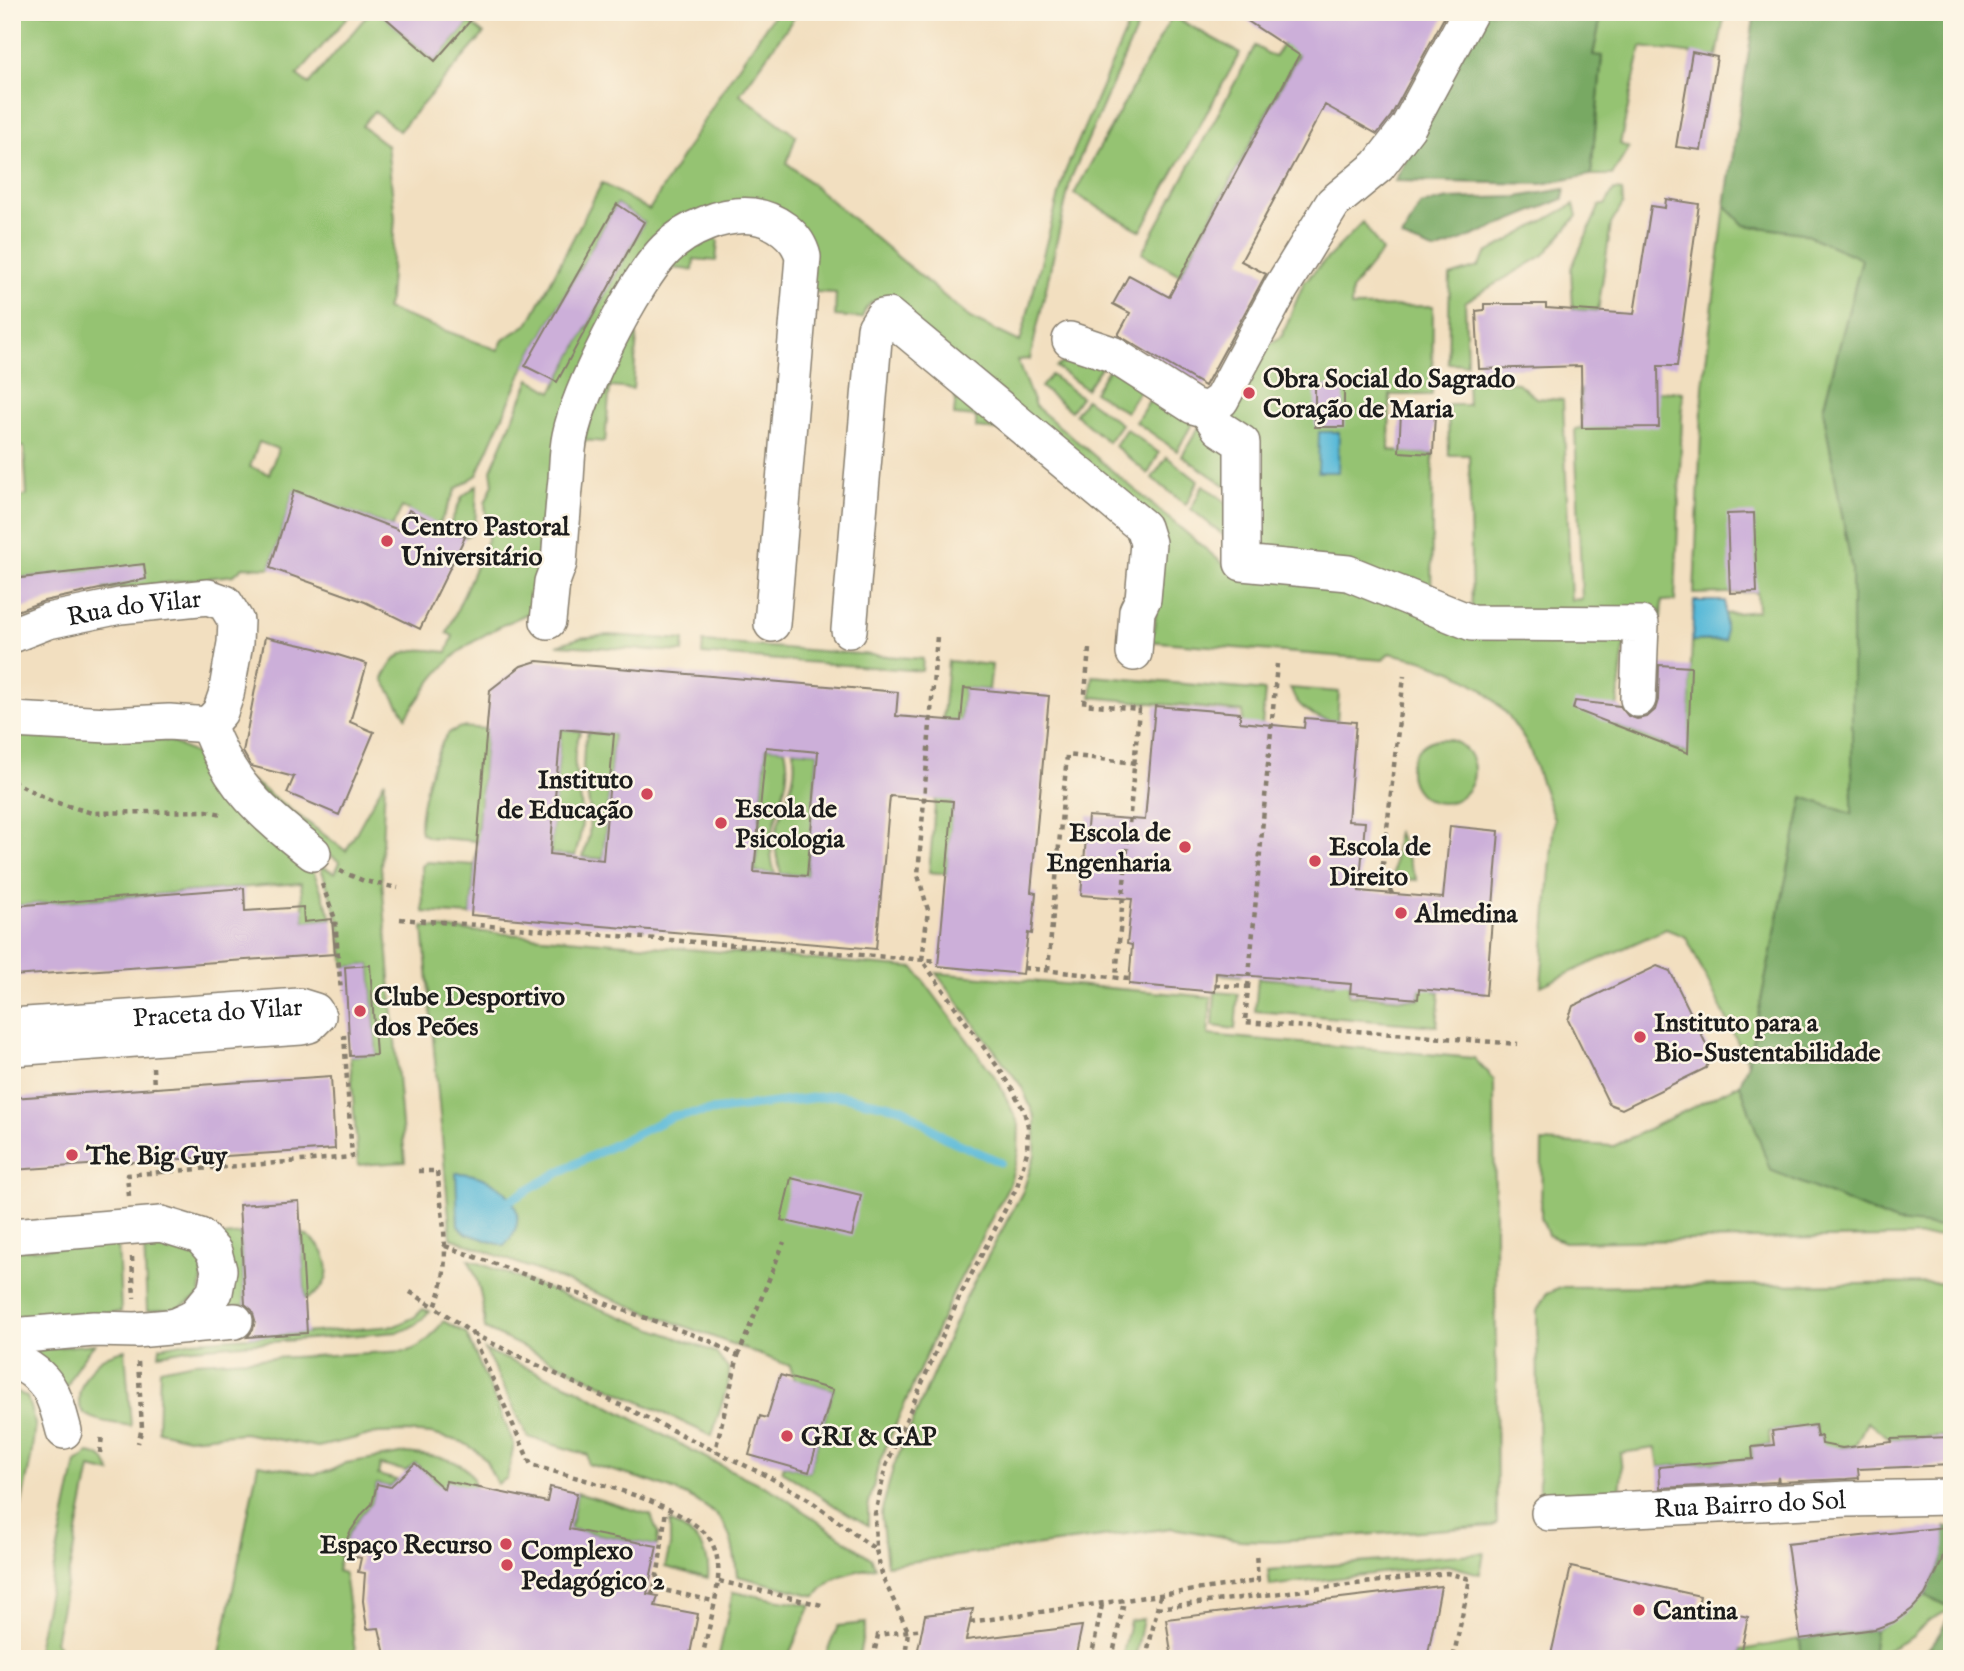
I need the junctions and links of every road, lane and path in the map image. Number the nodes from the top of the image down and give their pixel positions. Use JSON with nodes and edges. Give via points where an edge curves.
{"nodes":[{"id":1,"x":1470,"y":12,"type":"edge"},
{"id":2,"x":1070,"y":340,"type":"dead end"},
{"id":3,"x":1208,"y":410,"type":"junction"},
{"id":4,"x":548,"y":621,"type":"dead end"},
{"id":5,"x":772,"y":624,"type":"dead end"},
{"id":6,"x":849,"y":630,"type":"dead end"},
{"id":7,"x":12,"y":635,"type":"edge"},
{"id":8,"x":937,"y":636,"type":"dead end"},
{"id":9,"x":1089,"y":649,"type":"dead end"},
{"id":10,"x":1134,"y":653,"type":"dead end"},
{"id":11,"x":1277,"y":664,"type":"dead end"},
{"id":12,"x":1404,"y":676,"type":"dead end"},
{"id":13,"x":1639,"y":699,"type":"dead end"},
{"id":14,"x":12,"y":720,"type":"edge"},
{"id":15,"x":208,"y":724,"type":"junction"},
{"id":16,"x":1135,"y":763,"type":"junction"},
{"id":17,"x":12,"y":781,"type":"edge"},
{"id":18,"x":274,"y":822,"type":"junction"},
{"id":19,"x":313,"y":853,"type":"dead end"},
{"id":20,"x":1392,"y":894,"type":"dead end"},
{"id":21,"x":400,"y":919,"type":"dead end"},
{"id":22,"x":922,"y":960,"type":"junction"},
{"id":23,"x":939,"y":961,"type":"dead end"},
{"id":24,"x":1024,"y":968,"type":"dead end"},
{"id":25,"x":1048,"y":970,"type":"junction"},
{"id":26,"x":1116,"y":977,"type":"junction"},
{"id":27,"x":1129,"y":979,"type":"dead end"},
{"id":28,"x":1215,"y":985,"type":"dead end"},
{"id":29,"x":1248,"y":987,"type":"junction"},
{"id":30,"x":12,"y":1027,"type":"edge"},
{"id":31,"x":1518,"y":1044,"type":"dead end"},
{"id":32,"x":12,"y":1048,"type":"edge"},
{"id":33,"x":160,"y":1162,"type":"dead end"},
{"id":34,"x":418,"y":1171,"type":"dead end"},
{"id":35,"x":128,"y":1186,"type":"dead end"},
{"id":36,"x":12,"y":1236,"type":"edge"},
{"id":37,"x":784,"y":1242,"type":"dead end"},
{"id":38,"x":445,"y":1246,"type":"junction"},
{"id":39,"x":411,"y":1292,"type":"dead end"},
{"id":40,"x":435,"y":1307,"type":"junction"},
{"id":41,"x":235,"y":1321,"type":"dead end"},
{"id":42,"x":175,"y":1326,"type":"junction"},
{"id":43,"x":472,"y":1333,"type":"junction"},
{"id":44,"x":12,"y":1336,"type":"edge"},
{"id":45,"x":738,"y":1356,"type":"junction"},
{"id":46,"x":12,"y":1359,"type":"edge"},
{"id":47,"x":64,"y":1431,"type":"dead end"},
{"id":48,"x":102,"y":1436,"type":"dead end"},
{"id":49,"x":715,"y":1451,"type":"junction"},
{"id":50,"x":100,"y":1453,"type":"dead end"},
{"id":51,"x":1952,"y":1497,"type":"edge"},
{"id":52,"x":666,"y":1509,"type":"junction"},
{"id":53,"x":1549,"y":1513,"type":"dead end"},
{"id":54,"x":876,"y":1550,"type":"junction"},
{"id":55,"x":1256,"y":1553,"type":"dead end"},
{"id":56,"x":719,"y":1581,"type":"junction"},
{"id":57,"x":654,"y":1588,"type":"junction"},
{"id":58,"x":652,"y":1595,"type":"dead end"},
{"id":59,"x":1160,"y":1596,"type":"junction"},
{"id":60,"x":713,"y":1601,"type":"junction"},
{"id":61,"x":1124,"y":1601,"type":"junction"},
{"id":62,"x":1102,"y":1604,"type":"junction"},
{"id":63,"x":827,"y":1606,"type":"dead end"},
{"id":64,"x":1157,"y":1608,"type":"junction"},
{"id":65,"x":970,"y":1622,"type":"dead end"},
{"id":66,"x":922,"y":1629,"type":"dead end"},
{"id":67,"x":908,"y":1630,"type":"junction"},
{"id":68,"x":906,"y":1649,"type":"dead end"},
{"id":69,"x":702,"y":1659,"type":"edge"},
{"id":70,"x":873,"y":1659,"type":"edge"},
{"id":71,"x":1091,"y":1659,"type":"edge"},
{"id":72,"x":1112,"y":1659,"type":"edge"},
{"id":73,"x":1146,"y":1659,"type":"edge"},
{"id":74,"x":1453,"y":1659,"type":"edge"}],
"edges":[{"from":1,"to":3,"type":"street","via":[[1408,127],[1378,166],[1333,203],[1220,400]]},
{"from":2,"to":3,"type":"street","via":[[1112,354],[1193,406]]},
{"from":3,"to":13,"type":"street","via":[[1219,428],[1242,443],[1242,563],[1348,573],[1472,623],[1641,624]]},
{"from":4,"to":5,"type":"street","via":[[559,563],[572,429],[622,317],[657,259],[685,233],[709,222],[753,216],[795,238],[803,257]]},
{"from":6,"to":10,"type":"street","via":[[874,328],[882,317],[889,316],[1143,527],[1148,543]]},
{"from":7,"to":15,"type":"street","name":"Rua do Vilar","via":[[48,621],[120,606],[208,597],[225,603],[236,621],[235,643],[226,695],[220,712]]},
{"from":8,"to":22,"type":"path","via":[[918,875],[928,910]]},
{"from":9,"to":16,"type":"path","via":[[1084,704],[1139,709]]},
{"from":11,"to":29,"type":"path"},
{"from":12,"to":20,"type":"path","via":[[1382,873]]},
{"from":14,"to":15,"type":"street"},
{"from":15,"to":18,"type":"street","via":[[219,754],[241,789]]},
{"from":16,"to":25,"type":"path","via":[[1067,755]]},
{"from":16,"to":26,"type":"path"},
{"from":17,"to":18,"type":"path","via":[[51,801],[92,813],[207,811]]},
{"from":18,"to":19,"type":"street"},
{"from":21,"to":22,"type":"path"},
{"from":22,"to":23,"type":"path"},
{"from":22,"to":54,"type":"path","via":[[1009,1083],[1028,1126],[1027,1152],[1017,1187],[959,1298],[886,1466],[875,1514]]},
{"from":24,"to":25,"type":"path"},
{"from":25,"to":26,"type":"path"},
{"from":26,"to":27,"type":"path"},
{"from":28,"to":29,"type":"path"},
{"from":29,"to":31,"type":"path","via":[[1245,1022]]},
{"from":30,"to":32,"type":"street","name":"Praceta do Vilar","via":[[299,1006],[318,1016],[301,1027]]},
{"from":33,"to":35,"type":"path","via":[[160,1172],[127,1175]]},
{"from":34,"to":38,"type":"path","via":[[437,1171]]},
{"from":36,"to":42,"type":"street","via":[[160,1224],[200,1236],[214,1252],[219,1270],[215,1292],[193,1318]]},
{"from":37,"to":45,"type":"path"},
{"from":38,"to":40,"type":"path","via":[[446,1268]]},
{"from":38,"to":45,"type":"path","via":[[710,1341]]},
{"from":39,"to":40,"type":"path"},
{"from":40,"to":43,"type":"path"},
{"from":41,"to":42,"type":"street"},
{"from":42,"to":44,"type":"street"},
{"from":43,"to":49,"type":"path"},
{"from":43,"to":52,"type":"path","via":[[531,1465]]},
{"from":45,"to":49,"type":"path"},
{"from":46,"to":47,"type":"street","via":[[33,1369],[47,1383]]},
{"from":48,"to":50,"type":"path"},
{"from":49,"to":54,"type":"path","via":[[808,1499]]},
{"from":51,"to":53,"type":"street","name":"Rua Bairro do Sol"},
{"from":52,"to":56,"type":"path","via":[[708,1535]]},
{"from":52,"to":57,"type":"path"},
{"from":54,"to":67,"type":"path","via":[[883,1578]]},
{"from":55,"to":59,"type":"path","via":[[1258,1581]]},
{"from":56,"to":60,"type":"path"},
{"from":56,"to":63,"type":"path"},
{"from":57,"to":58,"type":"path"},
{"from":57,"to":60,"type":"path"},
{"from":59,"to":61,"type":"path"},
{"from":59,"to":64,"type":"path"},
{"from":60,"to":69,"type":"path"},
{"from":61,"to":62,"type":"path"},
{"from":61,"to":72,"type":"path"},
{"from":62,"to":65,"type":"path"},
{"from":62,"to":71,"type":"path"},
{"from":64,"to":73,"type":"path"},
{"from":64,"to":74,"type":"path","via":[[1447,1573],[1470,1579]]},
{"from":66,"to":67,"type":"path"},
{"from":67,"to":68,"type":"path"},
{"from":67,"to":70,"type":"path","via":[[878,1635]]}]}
